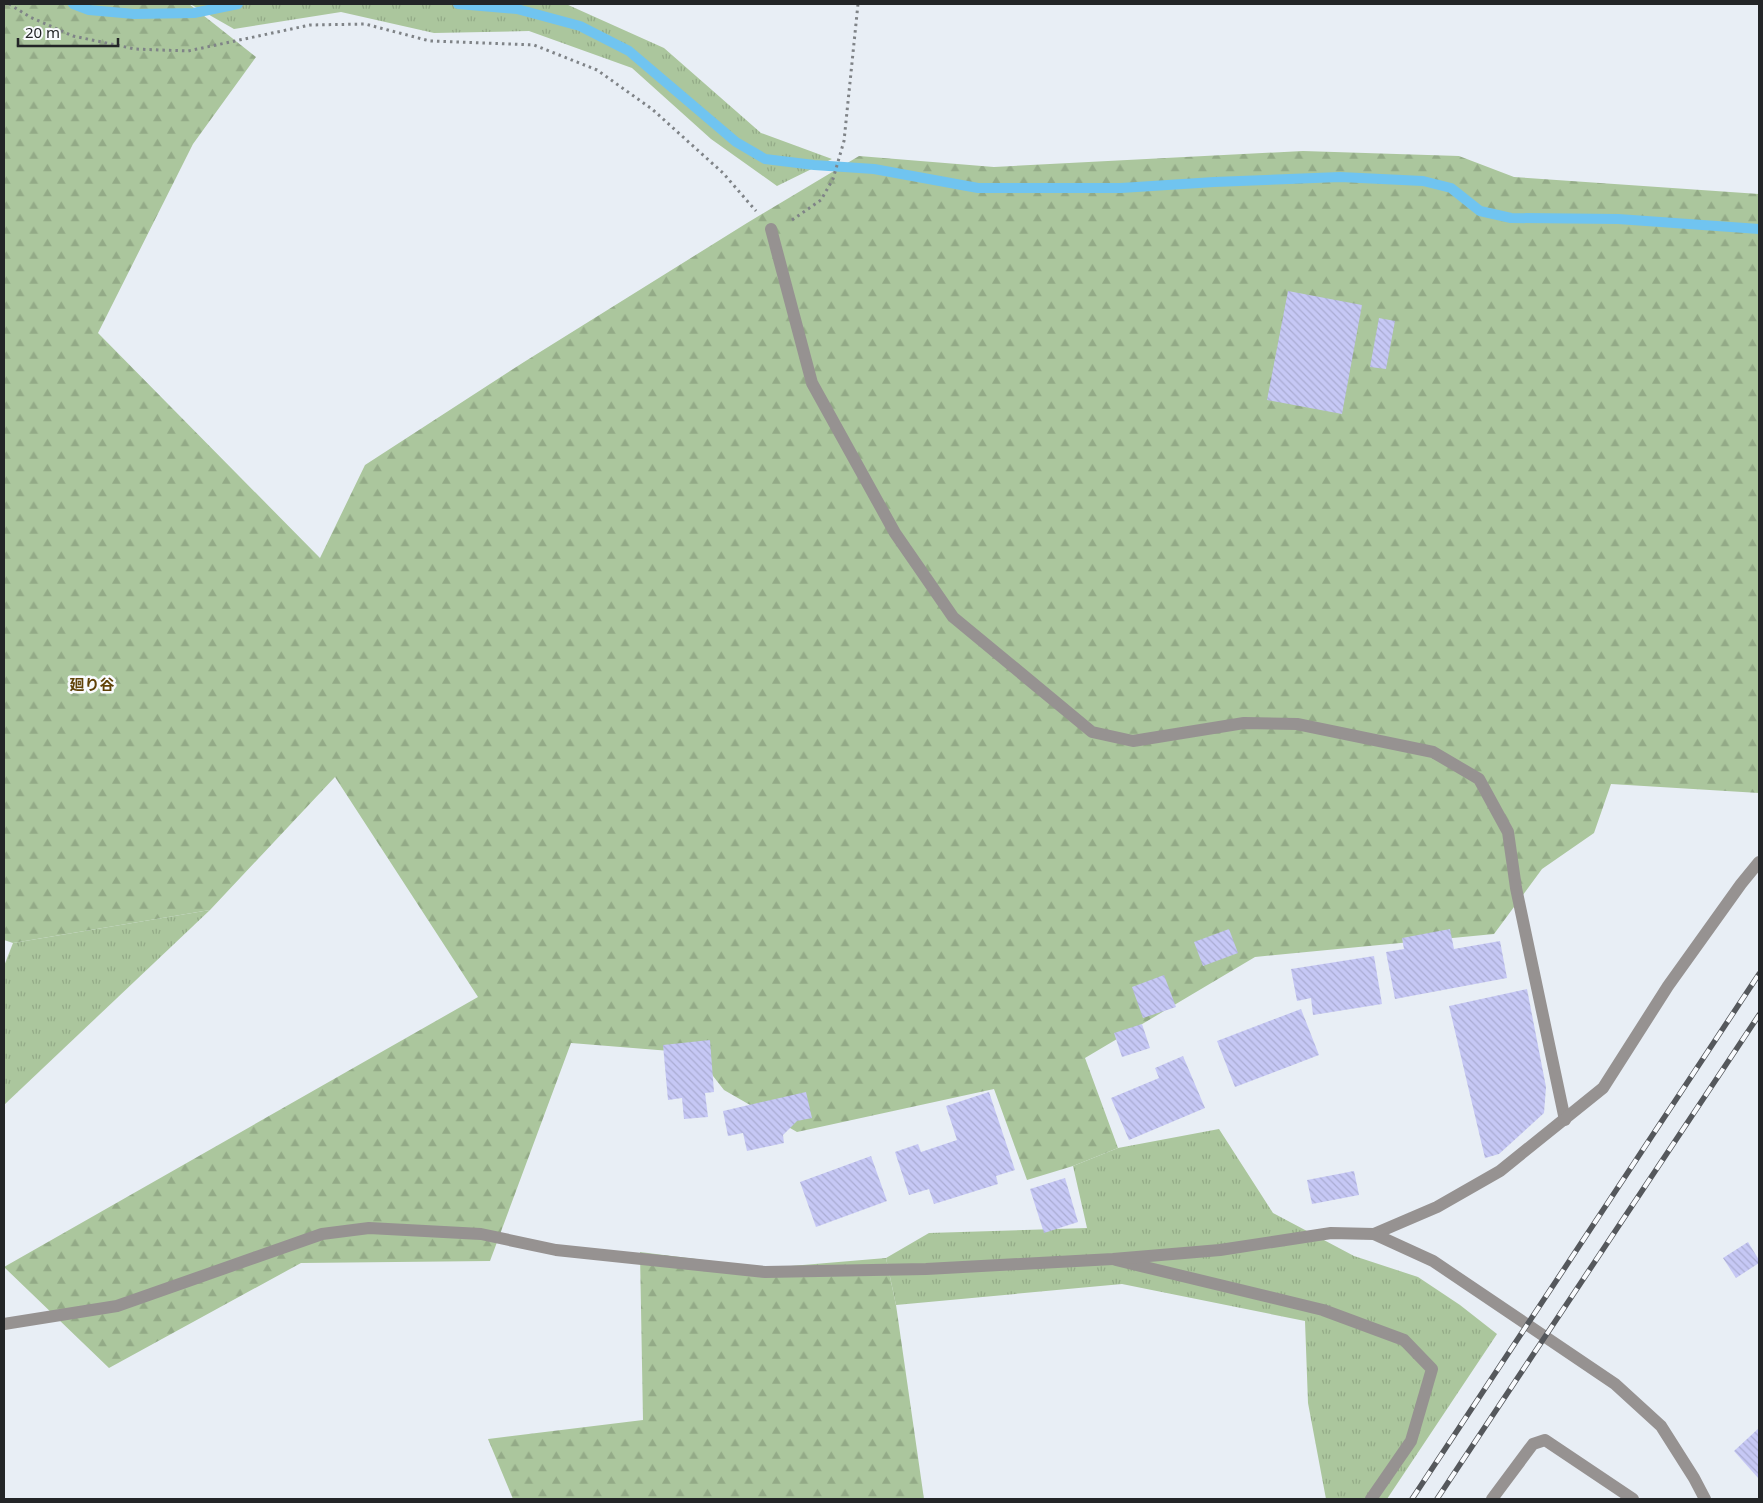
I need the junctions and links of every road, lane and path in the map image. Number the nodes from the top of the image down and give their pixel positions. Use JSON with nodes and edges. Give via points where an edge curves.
{"nodes":[{"id":1,"x":9,"y":4,"type":"edge"},
{"id":2,"x":858,"y":4,"type":"edge"},
{"id":3,"x":772,"y":229,"type":"junction"},
{"id":4,"x":1759,"y":862,"type":"edge"},
{"id":5,"x":1565,"y":1120,"type":"junction"},
{"id":6,"x":1374,"y":1234,"type":"junction"},
{"id":7,"x":1113,"y":1259,"type":"junction"},
{"id":8,"x":4,"y":1324,"type":"edge"},
{"id":9,"x":1371,"y":1499,"type":"edge"},
{"id":10,"x":1492,"y":1499,"type":"edge"},
{"id":11,"x":1634,"y":1499,"type":"edge"},
{"id":12,"x":1705,"y":1499,"type":"edge"}],
"edges":[{"from":1,"to":3,"type":"path","via":[[73,36],[135,49],[188,51],[310,25],[365,24],[430,41],[534,45],[597,70],[652,109],[723,173]]},
{"from":2,"to":3,"type":"path","via":[[844,141],[833,178],[821,200],[792,221]]},
{"from":3,"to":5,"type":"street","via":[[812,383],[895,532],[953,617],[1092,732],[1134,740],[1244,723],[1297,724],[1432,752],[1479,779],[1508,832],[1516,888]]},
{"from":4,"to":5,"type":"street","via":[[1668,986],[1603,1088]]},
{"from":5,"to":6,"type":"street","via":[[1500,1171],[1437,1207]]},
{"from":6,"to":7,"type":"street","via":[[1331,1233],[1220,1250]]},
{"from":6,"to":12,"type":"street","via":[[1433,1261],[1615,1384],[1661,1426]]},
{"from":7,"to":8,"type":"street","via":[[926,1269],[765,1272],[556,1250],[481,1234],[370,1228],[322,1234],[117,1306]]},
{"from":7,"to":9,"type":"street","via":[[1323,1310],[1404,1340],[1432,1369],[1411,1441]]},
{"from":10,"to":11,"type":"street","via":[[1533,1444],[1545,1440]]}]}
